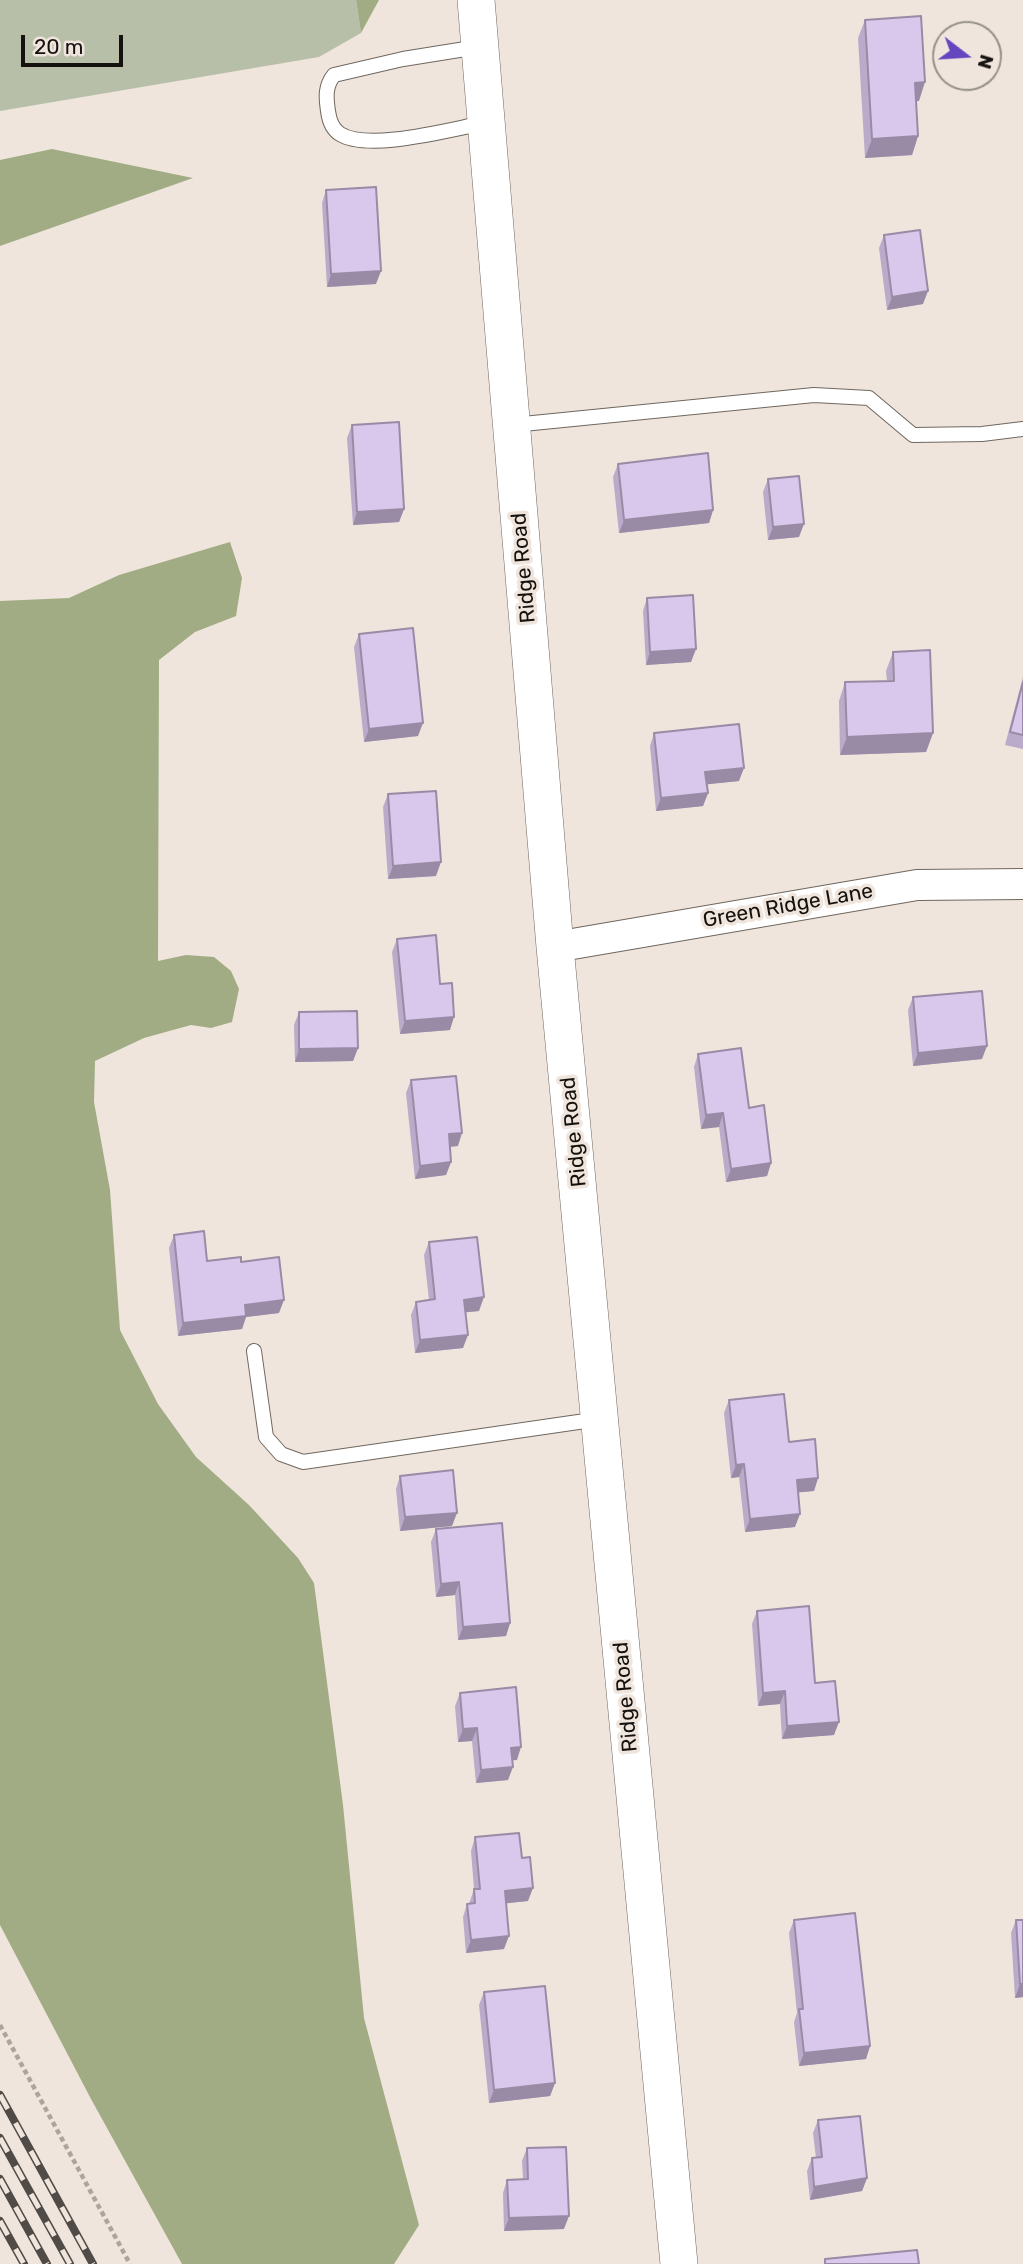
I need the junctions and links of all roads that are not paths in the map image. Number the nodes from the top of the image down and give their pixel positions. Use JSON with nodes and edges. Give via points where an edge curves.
{"nodes":[{"id":1,"x":476,"y":0,"type":"edge"},
{"id":2,"x":480,"y":47,"type":"junction"},
{"id":3,"x":486,"y":123,"type":"junction"},
{"id":4,"x":512,"y":425,"type":"junction"},
{"id":5,"x":1023,"y":429,"type":"edge"},
{"id":6,"x":1023,"y":884,"type":"edge"},
{"id":7,"x":555,"y":947,"type":"junction"},
{"id":8,"x":254,"y":1351,"type":"dead end"},
{"id":9,"x":601,"y":1419,"type":"junction"},
{"id":10,"x":679,"y":2264,"type":"edge"}],
"edges":[{"from":1,"to":2,"type":"street","name":"Ridge Road"},
{"from":2,"to":3,"type":"street","name":"Ridge Road"},
{"from":2,"to":3,"type":"lane","via":[[334,75],[326,95],[334,129],[351,139],[373,142]]},
{"from":3,"to":4,"type":"street","name":"Ridge Road"},
{"from":4,"to":5,"type":"lane","via":[[814,395],[869,398],[913,435]]},
{"from":4,"to":7,"type":"street","name":"Ridge Road"},
{"from":6,"to":7,"type":"street","name":"Green Ridge Lane","via":[[917,885]]},
{"from":7,"to":9,"type":"street","name":"Ridge Road"},
{"from":8,"to":9,"type":"lane","via":[[266,1437],[281,1454],[303,1462]]},
{"from":9,"to":10,"type":"street","name":"Ridge Road"}]}
